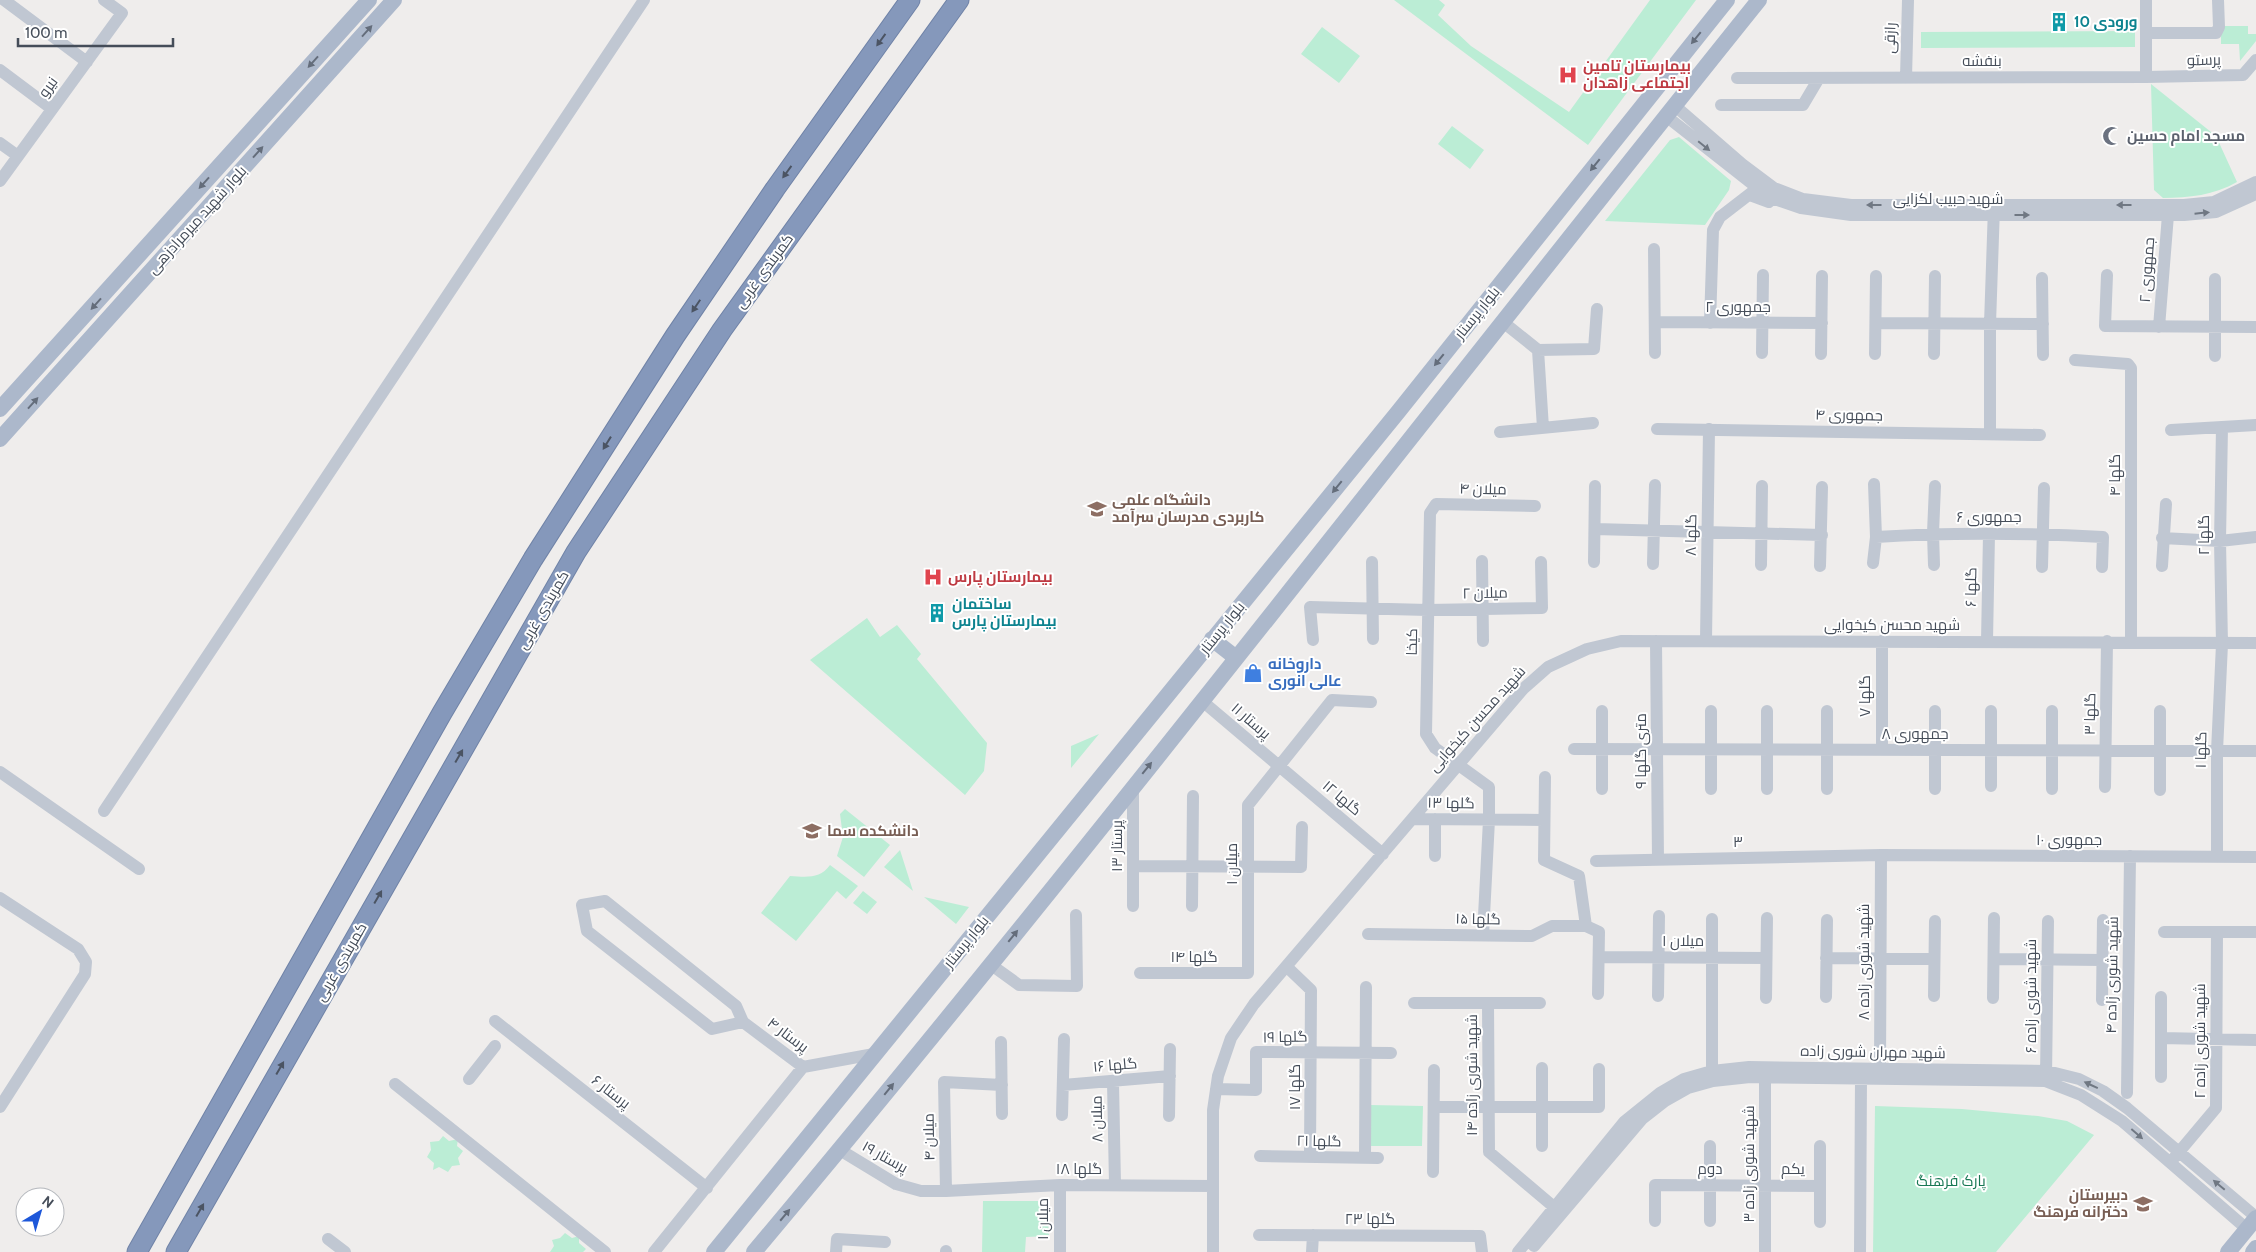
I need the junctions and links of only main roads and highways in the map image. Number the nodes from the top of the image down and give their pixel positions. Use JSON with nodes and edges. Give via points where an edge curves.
{"nodes":[{"id":1,"x":369,"y":0,"type":"edge"},
{"id":2,"x":394,"y":0,"type":"edge"},
{"id":3,"x":910,"y":0,"type":"edge"},
{"id":4,"x":959,"y":0,"type":"edge"},
{"id":5,"x":1727,"y":0,"type":"edge"},
{"id":6,"x":1759,"y":0,"type":"edge"},
{"id":7,"x":0,"y":409,"type":"edge"},
{"id":8,"x":0,"y":439,"type":"edge"},
{"id":9,"x":1212,"y":640,"type":"junction"},
{"id":10,"x":1235,"y":657,"type":"junction"},
{"id":11,"x":2254,"y":1225,"type":"edge"},
{"id":12,"x":2256,"y":1248,"type":"edge"},
{"id":13,"x":137,"y":1252,"type":"edge"},
{"id":14,"x":176,"y":1252,"type":"edge"},
{"id":15,"x":714,"y":1252,"type":"edge"},
{"id":16,"x":754,"y":1252,"type":"edge"},
{"id":17,"x":2228,"y":1252,"type":"edge"},
{"id":18,"x":2253,"y":1252,"type":"edge"}],
"edges":[{"from":1,"to":7,"type":"main road","name":"بلوار شهید میرمرادزهی","one_way":true},
{"from":8,"to":2,"type":"main road","name":"بلوار شهید میرمرادزهی","one_way":true},
{"from":3,"to":13,"type":"highway","one_way":true,"via":[[758,213],[665,352],[534,559],[442,713]]},
{"from":14,"to":4,"type":"highway","name":"کمربندی غربی","one_way":true,"via":[[576,552],[722,330]]},
{"from":5,"to":9,"type":"main road","name":"بلوار پرستار","one_way":true},
{"from":6,"to":10,"type":"main road","name":"بلوار پرستار"},
{"from":9,"to":10,"type":"main road"},
{"from":9,"to":15,"type":"main road","name":"بلوار پرستار"},
{"from":16,"to":10,"type":"main road","name":"بلوار پرستار","one_way":true,"via":[[840,1150]]},
{"from":11,"to":17,"type":"main road"},
{"from":12,"to":18,"type":"main road"}]}
